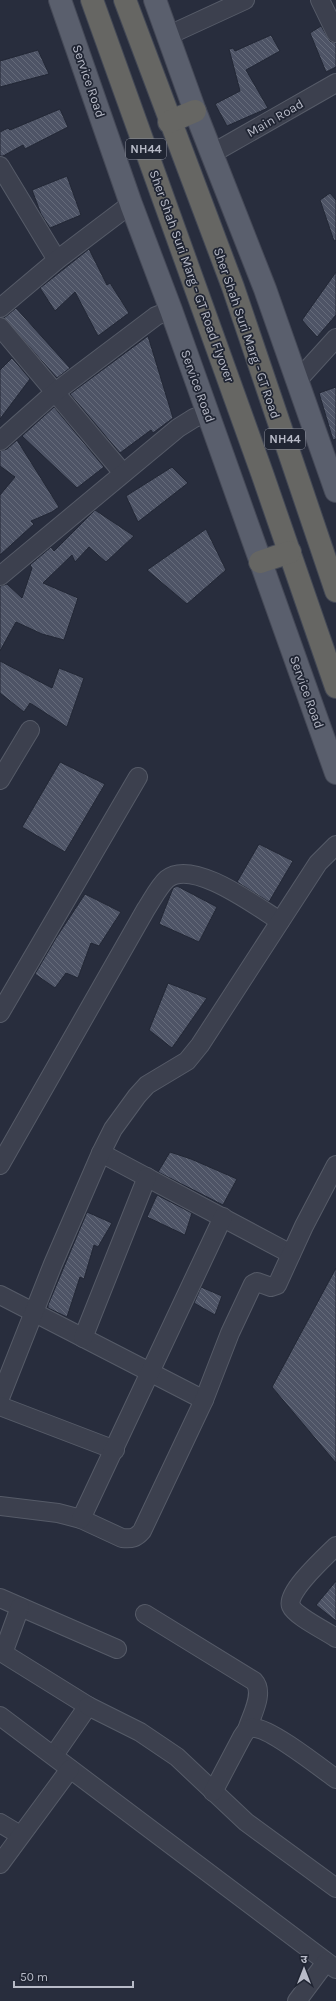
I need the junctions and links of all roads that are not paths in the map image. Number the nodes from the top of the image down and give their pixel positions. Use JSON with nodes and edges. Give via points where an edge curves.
{"nodes":[{"id":1,"x":60,"y":0,"type":"edge"},
{"id":2,"x":92,"y":0,"type":"edge"},
{"id":3,"x":125,"y":0,"type":"edge"},
{"id":4,"x":156,"y":0,"type":"edge"},
{"id":5,"x":245,"y":0,"type":"edge"},
{"id":6,"x":320,"y":0,"type":"edge"},
{"id":7,"x":336,"y":33,"type":"edge"},
{"id":8,"x":169,"y":35,"type":"junction"},
{"id":9,"x":336,"y":83,"type":"edge"},
{"id":10,"x":195,"y":111,"type":"junction"},
{"id":11,"x":169,"y":122,"type":"junction"},
{"id":12,"x":213,"y":153,"type":"junction"},
{"id":13,"x":0,"y":166,"type":"edge"},
{"id":14,"x":131,"y":204,"type":"junction"},
{"id":15,"x":57,"y":260,"type":"junction"},
{"id":16,"x":7,"y":295,"type":"edge"},
{"id":17,"x":0,"y":308,"type":"edge"},
{"id":18,"x":171,"y":310,"type":"junction"},
{"id":19,"x":0,"y":327,"type":"edge"},
{"id":20,"x":336,"y":338,"type":"edge"},
{"id":21,"x":297,"y":381,"type":"junction"},
{"id":22,"x":54,"y":393,"type":"junction"},
{"id":23,"x":208,"y":413,"type":"junction"},
{"id":24,"x":0,"y":441,"type":"edge"},
{"id":25,"x":123,"y":473,"type":"junction"},
{"id":26,"x":336,"y":491,"type":"edge"},
{"id":27,"x":290,"y":552,"type":"junction"},
{"id":28,"x":260,"y":562,"type":"junction"},
{"id":29,"x":0,"y":576,"type":"edge"},
{"id":30,"x":336,"y":591,"type":"edge"},
{"id":31,"x":336,"y":687,"type":"edge"},
{"id":32,"x":30,"y":730,"type":"dead end"},
{"id":33,"x":336,"y":773,"type":"edge"},
{"id":34,"x":138,"y":776,"type":"dead end"},
{"id":35,"x":0,"y":780,"type":"edge"},
{"id":36,"x":336,"y":845,"type":"edge"},
{"id":37,"x":280,"y":921,"type":"junction"},
{"id":38,"x":0,"y":1013,"type":"edge"},
{"id":39,"x":101,"y":1153,"type":"junction"},
{"id":40,"x":0,"y":1165,"type":"edge"},
{"id":41,"x":336,"y":1166,"type":"edge"},
{"id":42,"x":147,"y":1177,"type":"junction"},
{"id":43,"x":223,"y":1217,"type":"junction"},
{"id":44,"x":291,"y":1254,"type":"junction"},
{"id":45,"x":0,"y":1295,"type":"edge"},
{"id":46,"x":32,"y":1313,"type":"junction"},
{"id":47,"x":83,"y":1338,"type":"junction"},
{"id":48,"x":150,"y":1373,"type":"junction"},
{"id":49,"x":0,"y":1398,"type":"edge"},
{"id":50,"x":204,"y":1400,"type":"junction"},
{"id":51,"x":0,"y":1406,"type":"edge"},
{"id":52,"x":115,"y":1450,"type":"junction"},
{"id":53,"x":0,"y":1506,"type":"edge"},
{"id":54,"x":81,"y":1520,"type":"junction"},
{"id":55,"x":336,"y":1546,"type":"edge"},
{"id":56,"x":0,"y":1598,"type":"edge"},
{"id":57,"x":20,"y":1607,"type":"junction"},
{"id":58,"x":145,"y":1614,"type":"dead end"},
{"id":59,"x":336,"y":1638,"type":"edge"},
{"id":60,"x":117,"y":1650,"type":"dead end"},
{"id":61,"x":88,"y":1706,"type":"junction"},
{"id":62,"x":0,"y":1716,"type":"edge"},
{"id":63,"x":247,"y":1730,"type":"junction"},
{"id":64,"x":54,"y":1755,"type":"junction"},
{"id":65,"x":70,"y":1769,"type":"junction"},
{"id":66,"x":336,"y":1778,"type":"edge"},
{"id":67,"x":213,"y":1792,"type":"junction"},
{"id":68,"x":0,"y":1823,"type":"edge"},
{"id":69,"x":20,"y":1836,"type":"junction"},
{"id":70,"x":0,"y":1864,"type":"edge"},
{"id":71,"x":336,"y":1888,"type":"edge"},
{"id":72,"x":331,"y":1966,"type":"edge"},
{"id":73,"x":297,"y":2001,"type":"edge"}],
"edges":[{"from":1,"to":14,"type":"main road","name":"Service Road"},
{"from":2,"to":27,"type":"highway","name":"Sher Shah Suri Marg - GT Road Flyover","number":"NH44"},
{"from":3,"to":11,"type":"highway","number":"NH44"},
{"from":4,"to":8,"type":"main road"},
{"from":5,"to":8,"type":"street"},
{"from":6,"to":7,"type":"street"},
{"from":8,"to":10,"type":"main road"},
{"from":9,"to":12,"type":"street","name":"Main Road"},
{"from":10,"to":11,"type":"highway"},
{"from":10,"to":12,"type":"main road"},
{"from":11,"to":30,"type":"highway","name":"Sher Shah Suri Marg - GT Road","number":"NH44","via":[[233,287]]},
{"from":12,"to":21,"type":"main road"},
{"from":13,"to":15,"type":"street"},
{"from":14,"to":15,"type":"street"},
{"from":14,"to":18,"type":"main road","name":"Service Road"},
{"from":15,"to":16,"type":"street"},
{"from":16,"to":17,"type":"street"},
{"from":18,"to":22,"type":"street","via":[[156,316]]},
{"from":18,"to":23,"type":"main road","name":"Service Road"},
{"from":19,"to":22,"type":"street"},
{"from":20,"to":21,"type":"street"},
{"from":21,"to":26,"type":"main road"},
{"from":22,"to":24,"type":"street"},
{"from":22,"to":25,"type":"street"},
{"from":23,"to":25,"type":"street","via":[[178,428]]},
{"from":23,"to":28,"type":"main road","name":"Service Road"},
{"from":25,"to":29,"type":"street"},
{"from":27,"to":28,"type":"highway"},
{"from":27,"to":31,"type":"highway","number":"NH44"},
{"from":28,"to":33,"type":"main road","name":"Service Road"},
{"from":32,"to":35,"type":"street"},
{"from":34,"to":38,"type":"street"},
{"from":36,"to":37,"type":"street","via":[[318,863]]},
{"from":37,"to":39,"type":"street","via":[[200,1045],[187,1061],[142,1090],[114,1129]]},
{"from":37,"to":40,"type":"street","via":[[223,886],[201,877],[180,873],[167,879],[146,909]]},
{"from":39,"to":42,"type":"street"},
{"from":39,"to":46,"type":"street"},
{"from":41,"to":44,"type":"street"},
{"from":42,"to":43,"type":"street"},
{"from":42,"to":47,"type":"street"},
{"from":43,"to":44,"type":"street"},
{"from":43,"to":48,"type":"street"},
{"from":44,"to":50,"type":"street","via":[[275,1286],[271,1288],[257,1282],[253,1284]]},
{"from":45,"to":46,"type":"street"},
{"from":46,"to":47,"type":"street"},
{"from":46,"to":49,"type":"street"},
{"from":47,"to":48,"type":"street"},
{"from":48,"to":50,"type":"street"},
{"from":48,"to":52,"type":"street"},
{"from":50,"to":54,"type":"street","via":[[138,1536],[122,1538]]},
{"from":51,"to":52,"type":"street"},
{"from":52,"to":54,"type":"street"},
{"from":53,"to":54,"type":"street","via":[[58,1513]]},
{"from":55,"to":59,"type":"street","via":[[293,1593],[290,1600],[291,1607],[296,1613]]},
{"from":56,"to":57,"type":"street"},
{"from":57,"to":60,"type":"street"},
{"from":57,"to":61,"type":"street","via":[[5,1648],[6,1655]]},
{"from":58,"to":63,"type":"street","via":[[254,1681],[259,1688],[258,1695]]},
{"from":61,"to":64,"type":"street"},
{"from":61,"to":67,"type":"street","via":[[124,1723],[178,1756]]},
{"from":62,"to":64,"type":"street"},
{"from":63,"to":66,"type":"street","via":[[256,1727],[273,1736]]},
{"from":63,"to":67,"type":"street"},
{"from":64,"to":65,"type":"street"},
{"from":65,"to":69,"type":"street"},
{"from":65,"to":72,"type":"street"},
{"from":67,"to":71,"type":"street","via":[[246,1822]]},
{"from":68,"to":69,"type":"street"},
{"from":69,"to":70,"type":"street"},
{"from":72,"to":73,"type":"street"}]}
